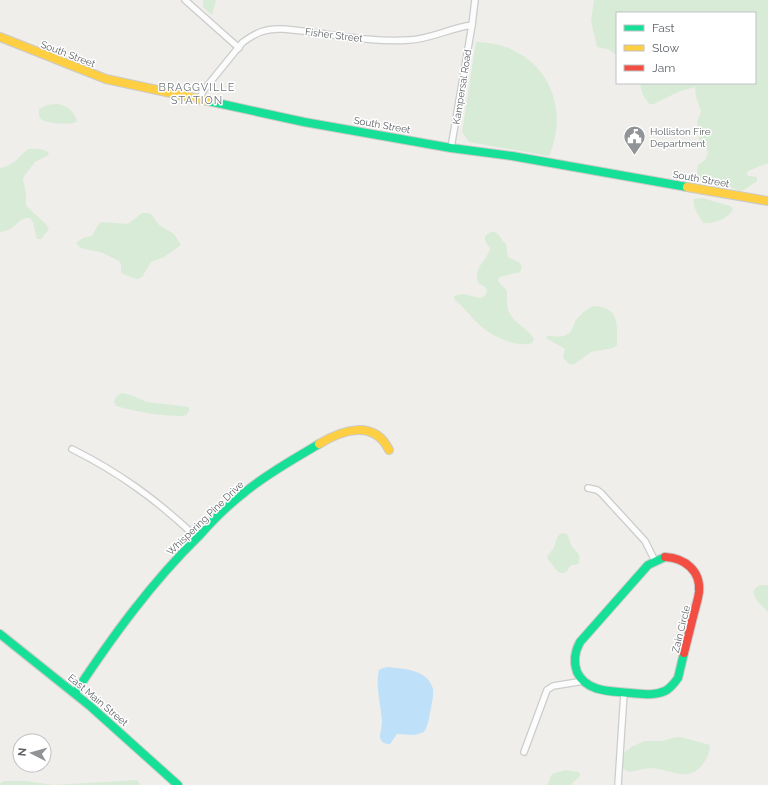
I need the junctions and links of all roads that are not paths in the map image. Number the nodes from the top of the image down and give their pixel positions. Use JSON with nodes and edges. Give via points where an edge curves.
{"nodes":[{"id":1,"x":185,"y":0,"type":"edge"},
{"id":2,"x":475,"y":0,"type":"edge"},
{"id":3,"x":472,"y":25,"type":"junction"},
{"id":4,"x":0,"y":37,"type":"edge"},
{"id":5,"x":239,"y":48,"type":"junction"},
{"id":6,"x":200,"y":99,"type":"junction"},
{"id":7,"x":451,"y":148,"type":"junction"},
{"id":8,"x":768,"y":201,"type":"edge"},
{"id":9,"x":72,"y":449,"type":"dead end"},
{"id":10,"x":389,"y":450,"type":"dead end"},
{"id":11,"x":588,"y":488,"type":"dead end"},
{"id":12,"x":196,"y":537,"type":"junction"},
{"id":13,"x":655,"y":561,"type":"junction"},
{"id":14,"x":0,"y":634,"type":"edge"},
{"id":15,"x":584,"y":681,"type":"junction"},
{"id":16,"x":75,"y":693,"type":"junction"},
{"id":17,"x":624,"y":693,"type":"junction"},
{"id":18,"x":524,"y":752,"type":"dead end"},
{"id":19,"x":178,"y":785,"type":"edge"},
{"id":20,"x":618,"y":785,"type":"edge"}],
"edges":[{"from":1,"to":5,"type":"street"},
{"from":2,"to":3,"type":"street"},
{"from":3,"to":5,"type":"street","name":"Fisher Street","via":[[427,38],[400,40],[271,28],[254,34]]},
{"from":3,"to":7,"type":"street","name":"Kampersal Road"},
{"from":4,"to":6,"type":"street","name":"South Street","via":[[106,78]]},
{"from":5,"to":6,"type":"street","name":"Fisher Street"},
{"from":6,"to":7,"type":"street","name":"South Street","via":[[304,122]]},
{"from":7,"to":8,"type":"street","name":"South Street","via":[[512,156]]},
{"from":9,"to":12,"type":"street","via":[[133,484]]},
{"from":10,"to":12,"type":"street","name":"Whispering Pine Drive","via":[[380,437],[367,431],[350,429],[336,433],[253,486]]},
{"from":11,"to":13,"type":"street","via":[[601,493],[636,530]]},
{"from":12,"to":16,"type":"street","name":"Whispering Pine Drive","via":[[127,617]]},
{"from":13,"to":15,"type":"street","via":[[580,642],[575,660],[578,673]]},
{"from":13,"to":17,"type":"street","name":"Zain Circle","via":[[671,557],[688,564],[696,571],[700,594],[680,672],[674,684],[657,694]]},
{"from":14,"to":16,"type":"street","name":"East Main Street"},
{"from":15,"to":17,"type":"street","name":"Zain Circle","via":[[591,687]]},
{"from":15,"to":18,"type":"street","via":[[553,686],[547,690]]},
{"from":16,"to":19,"type":"street","name":"East Main Street"},
{"from":17,"to":20,"type":"street"}]}
